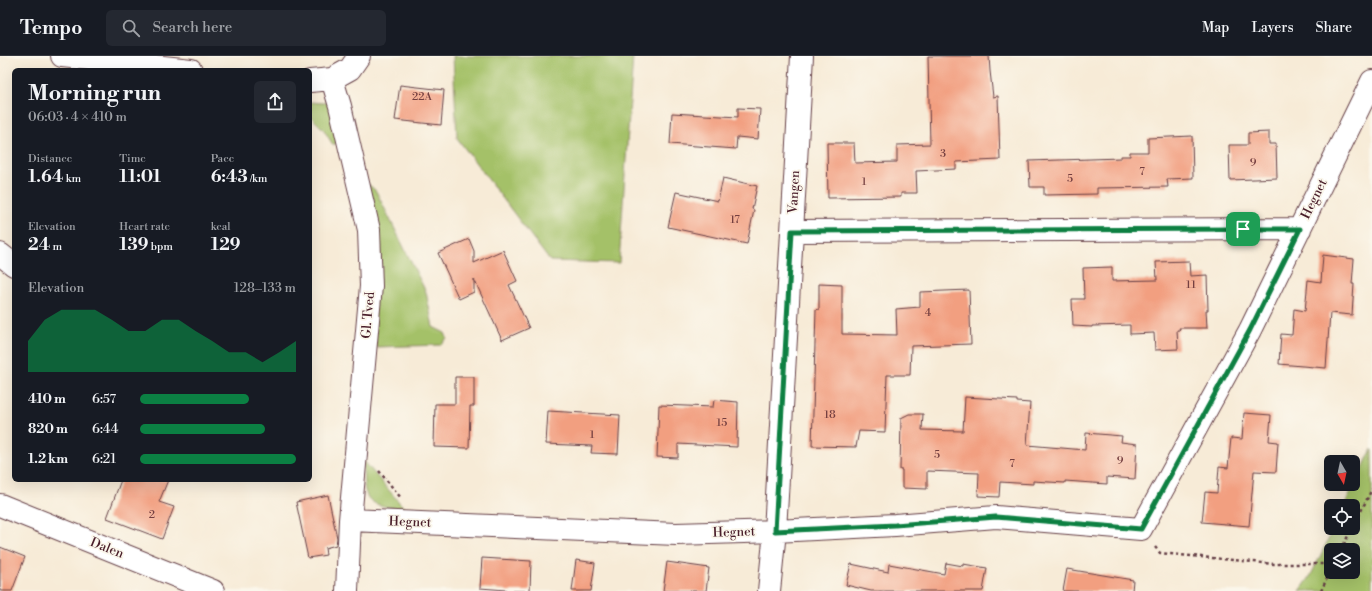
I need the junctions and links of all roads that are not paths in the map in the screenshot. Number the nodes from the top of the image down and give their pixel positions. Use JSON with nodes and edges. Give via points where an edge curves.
{"nodes":[{"id":1,"x":62,"y":56,"type":"edge"},
{"id":2,"x":359,"y":56,"type":"edge"},
{"id":3,"x":802,"y":56,"type":"edge"},
{"id":4,"x":113,"y":58,"type":"edge"},
{"id":5,"x":178,"y":68,"type":"edge"},
{"id":6,"x":332,"y":79,"type":"junction"},
{"id":7,"x":1372,"y":81,"type":"edge"},
{"id":8,"x":312,"y":82,"type":"edge"},
{"id":9,"x":1300,"y":229,"type":"junction"},
{"id":10,"x":792,"y":231,"type":"junction"},
{"id":11,"x":0,"y":254,"type":"edge"},
{"id":12,"x":12,"y":263,"type":"edge"},
{"id":13,"x":0,"y":505,"type":"edge"},
{"id":14,"x":350,"y":520,"type":"junction"},
{"id":15,"x":775,"y":531,"type":"junction"},
{"id":16,"x":213,"y":591,"type":"edge"},
{"id":17,"x":347,"y":591,"type":"edge"},
{"id":18,"x":769,"y":591,"type":"edge"}],
"edges":[{"from":1,"to":4,"type":"street"},
{"from":2,"to":6,"type":"street","via":[[350,69]]},
{"from":3,"to":10,"type":"street","name":"Vangen"},
{"from":4,"to":5,"type":"street"},
{"from":6,"to":8,"type":"street"},
{"from":6,"to":14,"type":"street","name":"Gl. Tved","via":[[369,230],[371,286]]},
{"from":7,"to":9,"type":"street","name":"Hegnet"},
{"from":9,"to":10,"type":"street"},
{"from":9,"to":15,"type":"street","name":"Hegnet","via":[[1250,330],[1141,529],[996,517]]},
{"from":10,"to":15,"type":"street","name":"Vangen"},
{"from":11,"to":12,"type":"street"},
{"from":13,"to":16,"type":"street","name":"Dalen"},
{"from":14,"to":15,"type":"street","name":"Hegnet","via":[[676,534]]},
{"from":14,"to":17,"type":"street","name":"Gl. Tved"},
{"from":15,"to":18,"type":"street","name":"Vangen"}]}
